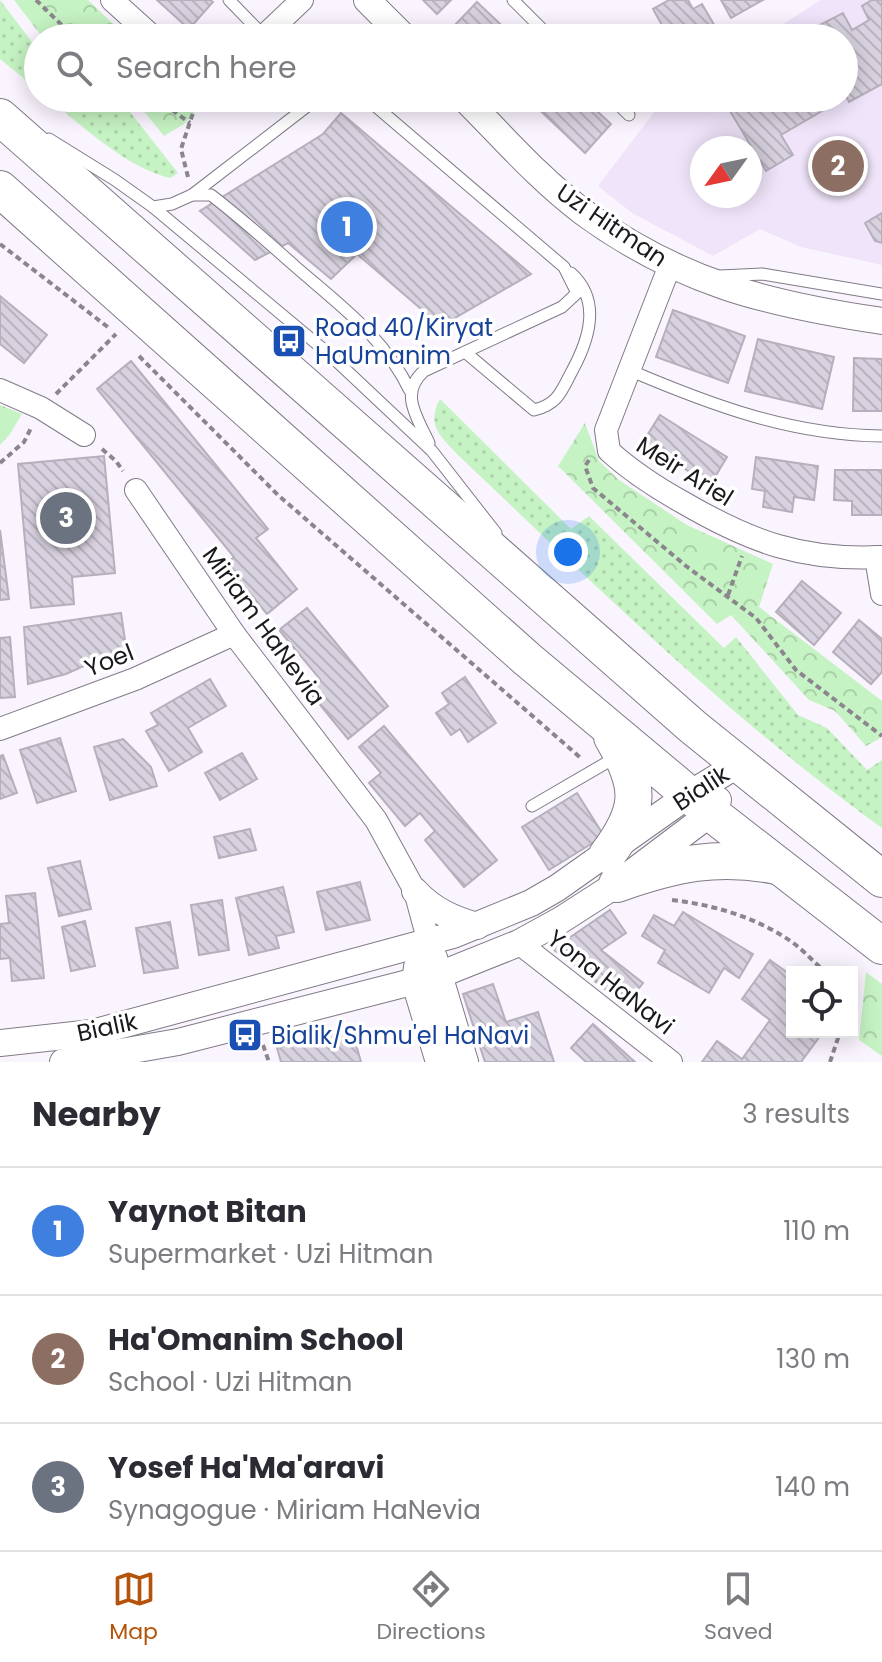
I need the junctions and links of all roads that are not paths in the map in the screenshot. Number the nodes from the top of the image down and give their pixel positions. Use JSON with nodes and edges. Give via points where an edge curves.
{"nodes":[{"id":1,"x":112,"y":0,"type":"edge"},
{"id":2,"x":229,"y":0,"type":"edge"},
{"id":3,"x":302,"y":0,"type":"edge"},
{"id":4,"x":367,"y":0,"type":"edge"},
{"id":5,"x":513,"y":0,"type":"edge"},
{"id":6,"x":139,"y":24,"type":"edge"},
{"id":7,"x":251,"y":24,"type":"edge"},
{"id":8,"x":277,"y":24,"type":"edge"},
{"id":9,"x":391,"y":24,"type":"edge"},
{"id":10,"x":537,"y":24,"type":"edge"},
{"id":11,"x":0,"y":109,"type":"edge"},
{"id":12,"x":300,"y":112,"type":"edge"},
{"id":13,"x":382,"y":112,"type":"edge"},
{"id":14,"x":478,"y":112,"type":"edge"},
{"id":15,"x":626,"y":112,"type":"edge"},
{"id":16,"x":629,"y":115,"type":"dead end"},
{"id":17,"x":0,"y":117,"type":"edge"},
{"id":18,"x":0,"y":189,"type":"edge"},
{"id":19,"x":192,"y":195,"type":"junction"},
{"id":20,"x":153,"y":207,"type":"junction"},
{"id":21,"x":670,"y":265,"type":"junction"},
{"id":22,"x":564,"y":267,"type":"junction"},
{"id":23,"x":698,"y":278,"type":"junction"},
{"id":24,"x":882,"y":294,"type":"edge"},
{"id":25,"x":882,"y":321,"type":"edge"},
{"id":26,"x":465,"y":352,"type":"junction"},
{"id":27,"x":629,"y":370,"type":"junction"},
{"id":28,"x":0,"y":390,"type":"edge"},
{"id":29,"x":410,"y":391,"type":"junction"},
{"id":30,"x":84,"y":435,"type":"road end"},
{"id":31,"x":882,"y":436,"type":"edge"},
{"id":32,"x":432,"y":451,"type":"junction"},
{"id":33,"x":136,"y":490,"type":"road end"},
{"id":34,"x":879,"y":557,"type":"edge"},
{"id":35,"x":882,"y":594,"type":"edge"},
{"id":36,"x":548,"y":600,"type":"junction"},
{"id":37,"x":234,"y":634,"type":"junction"},
{"id":38,"x":602,"y":722,"type":"junction"},
{"id":39,"x":0,"y":729,"type":"edge"},
{"id":40,"x":607,"y":761,"type":"junction"},
{"id":41,"x":737,"y":765,"type":"junction"},
{"id":42,"x":700,"y":804,"type":"junction"},
{"id":43,"x":532,"y":806,"type":"dead end"},
{"id":44,"x":778,"y":866,"type":"junction"},
{"id":45,"x":612,"y":869,"type":"junction"},
{"id":46,"x":882,"y":879,"type":"edge"},
{"id":47,"x":415,"y":891,"type":"junction"},
{"id":48,"x":477,"y":926,"type":"junction"},
{"id":49,"x":429,"y":943,"type":"junction"},
{"id":50,"x":519,"y":943,"type":"junction"},
{"id":51,"x":882,"y":946,"type":"edge"},
{"id":52,"x":427,"y":979,"type":"junction"},
{"id":53,"x":0,"y":1043,"type":"edge"},
{"id":54,"x":110,"y":1059,"type":"edge"},
{"id":55,"x":63,"y":1062,"type":"edge"},
{"id":56,"x":439,"y":1062,"type":"edge"},
{"id":57,"x":465,"y":1062,"type":"edge"},
{"id":58,"x":671,"y":1062,"type":"edge"}],
"edges":[{"from":1,"to":6,"type":"street"},
{"from":2,"to":7,"type":"lane"},
{"from":3,"to":8,"type":"street"},
{"from":4,"to":9,"type":"street"},
{"from":5,"to":10,"type":"lane"},
{"from":11,"to":20,"type":"lane"},
{"from":12,"to":19,"type":"lane"},
{"from":13,"to":22,"type":"lane"},
{"from":14,"to":21,"type":"street","name":"Uzi Hitman","via":[[581,210]]},
{"from":15,"to":16,"type":"lane"},
{"from":17,"to":36,"type":"highway"},
{"from":18,"to":38,"type":"highway"},
{"from":19,"to":20,"type":"lane"},
{"from":19,"to":29,"type":"lane","via":[[211,195],[358,321],[381,344]]},
{"from":20,"to":32,"type":"lane","via":[[329,354]]},
{"from":21,"to":23,"type":"street","name":"Uzi Hitman"},
{"from":21,"to":27,"type":"street","name":"Meir Ariel"},
{"from":22,"to":26,"type":"lane","via":[[577,293],[569,302]]},
{"from":22,"to":26,"type":"lane","via":[[582,284],[590,323],[586,344],[557,399],[534,410]]},
{"from":23,"to":24,"type":"lane","via":[[762,274]]},
{"from":23,"to":25,"type":"street","name":"Uzi Hitman","via":[[771,301]]},
{"from":26,"to":29,"type":"lane","via":[[424,371]]},
{"from":27,"to":31,"type":"lane","via":[[761,419]]},
{"from":27,"to":34,"type":"street","name":"Meir Ariel","via":[[606,430],[609,451],[625,466],[730,530],[777,548]]},
{"from":28,"to":30,"type":"street"},
{"from":29,"to":32,"type":"lane"},
{"from":32,"to":36,"type":"lane"},
{"from":33,"to":37,"type":"street","name":"Miriam HaNevia"},
{"from":34,"to":35,"type":"street"},
{"from":36,"to":41,"type":"highway"},
{"from":37,"to":39,"type":"street","name":"Yoel","via":[[135,679]]},
{"from":37,"to":47,"type":"street","name":"Miriam HaNevia","via":[[376,820]]},
{"from":38,"to":40,"type":"highway"},
{"from":38,"to":42,"type":"highway"},
{"from":40,"to":43,"type":"lane"},
{"from":40,"to":45,"type":"highway","via":[[632,779],[633,811]]},
{"from":41,"to":42,"type":"street","name":"Bialik"},
{"from":41,"to":46,"type":"highway"},
{"from":42,"to":44,"type":"highway"},
{"from":42,"to":45,"type":"street","name":"Bialik"},
{"from":44,"to":45,"type":"highway","via":[[734,859]]},
{"from":44,"to":51,"type":"highway"},
{"from":45,"to":48,"type":"street","name":"Bialik"},
{"from":45,"to":50,"type":"street","name":"Bialik"},
{"from":47,"to":48,"type":"street","via":[[448,916]]},
{"from":47,"to":49,"type":"street","name":"Miriam HaNevia"},
{"from":48,"to":49,"type":"street","name":"Bialik"},
{"from":49,"to":52,"type":"street"},
{"from":49,"to":53,"type":"street","name":"Bialik","via":[[92,1033]]},
{"from":50,"to":52,"type":"street","name":"Bialik"},
{"from":50,"to":58,"type":"street","name":"Yona HaNavi"},
{"from":52,"to":54,"type":"street","name":"Bialik"},
{"from":52,"to":56,"type":"street"},
{"from":52,"to":57,"type":"street"},
{"from":54,"to":55,"type":"street","name":"Bialik"}]}
